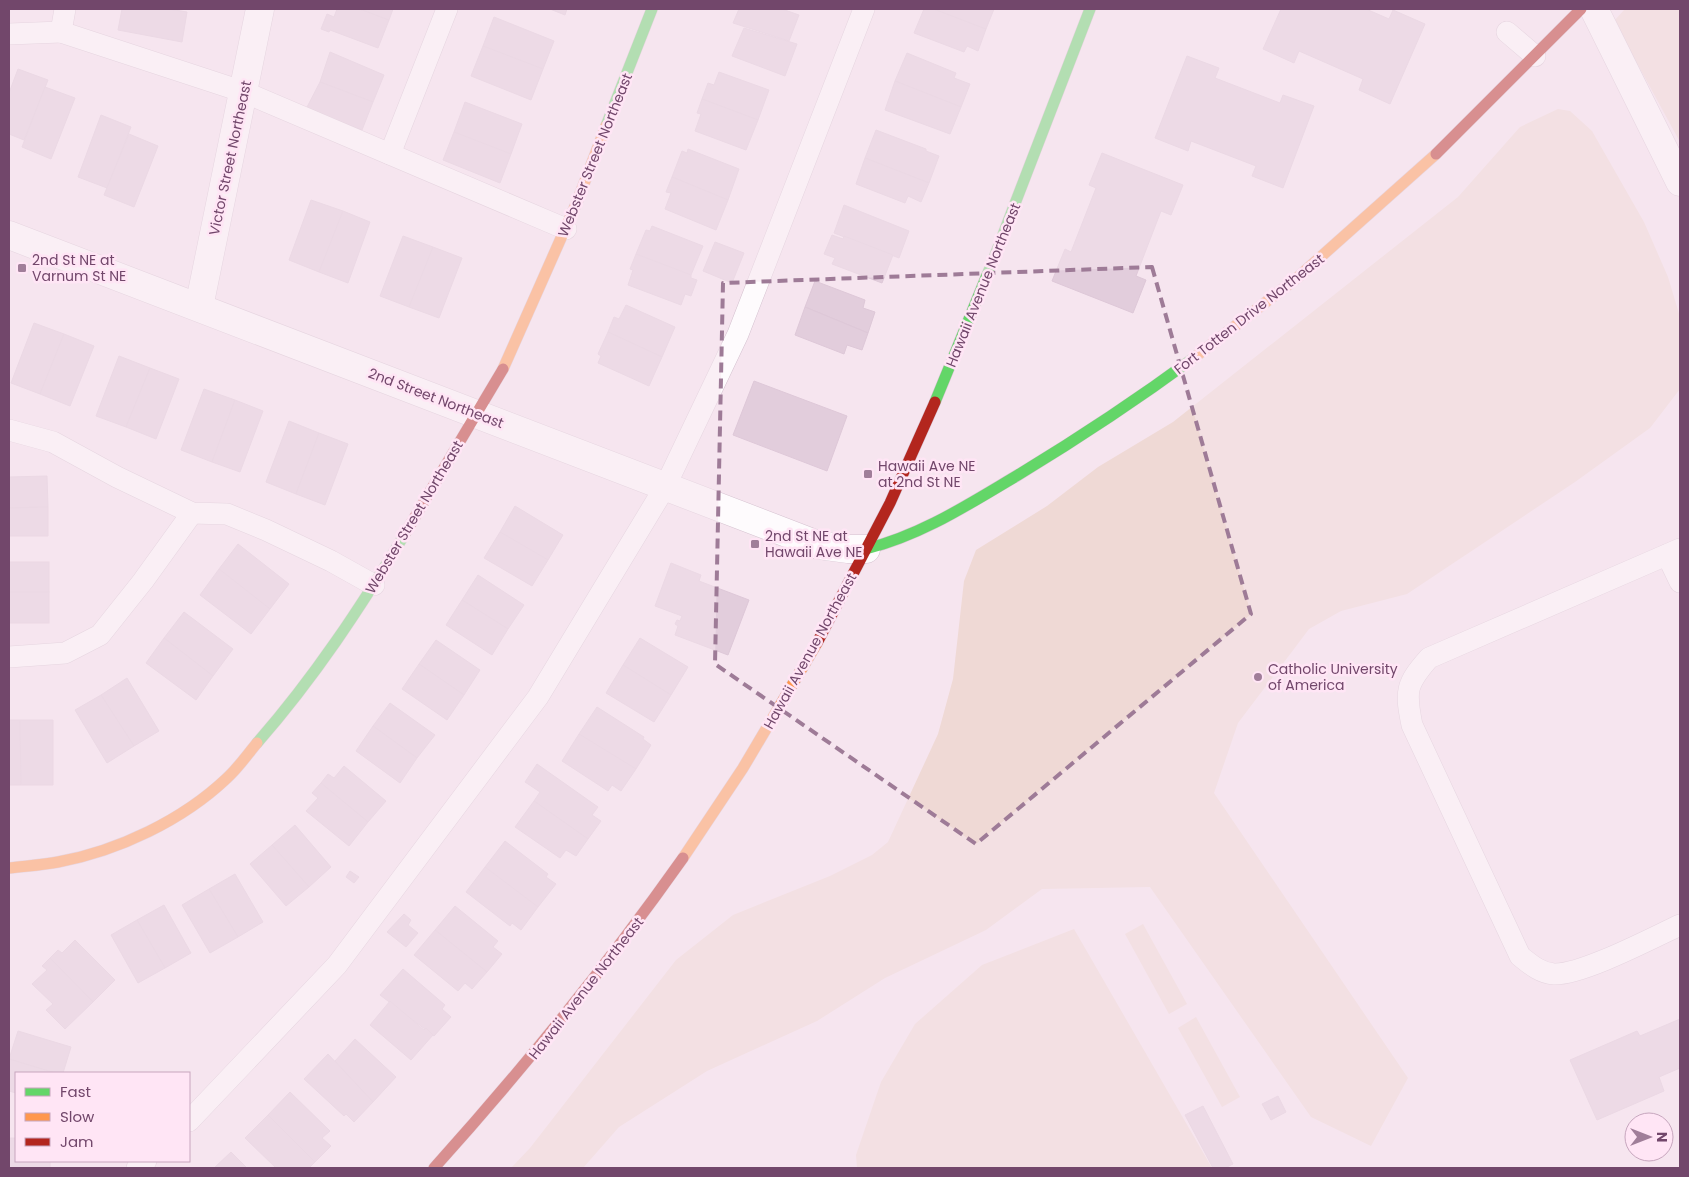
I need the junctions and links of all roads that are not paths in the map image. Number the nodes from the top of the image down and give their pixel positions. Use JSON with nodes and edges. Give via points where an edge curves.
{"nodes":[{"id":1,"x":65,"y":9,"type":"edge"},
{"id":2,"x":260,"y":9,"type":"edge"},
{"id":3,"x":447,"y":9,"type":"edge"},
{"id":4,"x":652,"y":9,"type":"edge"},
{"id":5,"x":864,"y":9,"type":"edge"},
{"id":6,"x":1090,"y":9,"type":"edge"},
{"id":7,"x":1581,"y":9,"type":"edge"},
{"id":8,"x":1594,"y":9,"type":"edge"},
{"id":9,"x":61,"y":32,"type":"junction"},
{"id":10,"x":1507,"y":32,"type":"dead end"},
{"id":11,"x":9,"y":34,"type":"edge"},
{"id":12,"x":1535,"y":56,"type":"junction"},
{"id":13,"x":244,"y":92,"type":"junction"},
{"id":14,"x":390,"y":154,"type":"junction"},
{"id":15,"x":1680,"y":182,"type":"edge"},
{"id":16,"x":566,"y":229,"type":"junction"},
{"id":17,"x":9,"y":235,"type":"edge"},
{"id":18,"x":198,"y":307,"type":"junction"},
{"id":19,"x":476,"y":413,"type":"junction"},
{"id":20,"x":9,"y":430,"type":"edge"},
{"id":21,"x":665,"y":487,"type":"junction"},
{"id":22,"x":192,"y":512,"type":"junction"},
{"id":23,"x":866,"y":549,"type":"junction"},
{"id":24,"x":1674,"y":552,"type":"edge"},
{"id":25,"x":1680,"y":582,"type":"edge"},
{"id":26,"x":374,"y":585,"type":"junction"},
{"id":27,"x":9,"y":657,"type":"edge"},
{"id":28,"x":9,"y":868,"type":"edge"},
{"id":29,"x":1680,"y":925,"type":"edge"},
{"id":30,"x":190,"y":1120,"type":"edge"},
{"id":31,"x":434,"y":1168,"type":"edge"}],
"edges":[{"from":1,"to":9,"type":"lane"},
{"from":2,"to":13,"type":"street","name":"Victor Street Northeast"},
{"from":3,"to":14,"type":"lane"},
{"from":4,"to":16,"type":"street","name":"Webster Street Northeast"},
{"from":5,"to":21,"type":"lane","via":[[738,334]]},
{"from":6,"to":23,"type":"street","name":"Hawaii Avenue Northeast","via":[[939,392]]},
{"from":7,"to":12,"type":"street","name":"Fort Totten Drive Northeast"},
{"from":8,"to":15,"type":"street"},
{"from":9,"to":11,"type":"lane"},
{"from":9,"to":13,"type":"lane"},
{"from":10,"to":12,"type":"lane"},
{"from":12,"to":23,"type":"street","name":"Fort Totten Drive Northeast","via":[[1377,210],[1200,355],[1118,412],[1004,483],[906,538]]},
{"from":13,"to":14,"type":"lane"},
{"from":13,"to":18,"type":"street","name":"Victor Street Northeast"},
{"from":14,"to":16,"type":"lane"},
{"from":16,"to":19,"type":"street","name":"Webster Street Northeast","via":[[502,371]]},
{"from":17,"to":18,"type":"street","name":"2nd Street Northeast"},
{"from":18,"to":19,"type":"street","name":"2nd Street Northeast"},
{"from":19,"to":21,"type":"street","name":"2nd Street Northeast"},
{"from":19,"to":26,"type":"street","name":"Webster Street Northeast"},
{"from":20,"to":22,"type":"lane","via":[[53,442]]},
{"from":21,"to":23,"type":"street","name":"2nd Street Northeast","via":[[818,545]]},
{"from":21,"to":30,"type":"lane","via":[[538,697],[337,965]]},
{"from":22,"to":26,"type":"lane","via":[[227,514],[331,561]]},
{"from":22,"to":27,"type":"lane","via":[[100,635],[65,653]]},
{"from":23,"to":31,"type":"street","name":"Hawaii Avenue Northeast","via":[[770,726],[676,869],[587,991]]},
{"from":24,"to":25,"type":"lane"},
{"from":24,"to":29,"type":"lane","via":[[1429,658],[1411,677],[1407,701],[1412,725],[1520,956],[1535,969],[1554,974],[1582,969]]},
{"from":26,"to":28,"type":"street","name":"Webster Street Northeast","via":[[286,710],[227,778],[209,793],[170,820],[105,849],[59,862]]}]}
